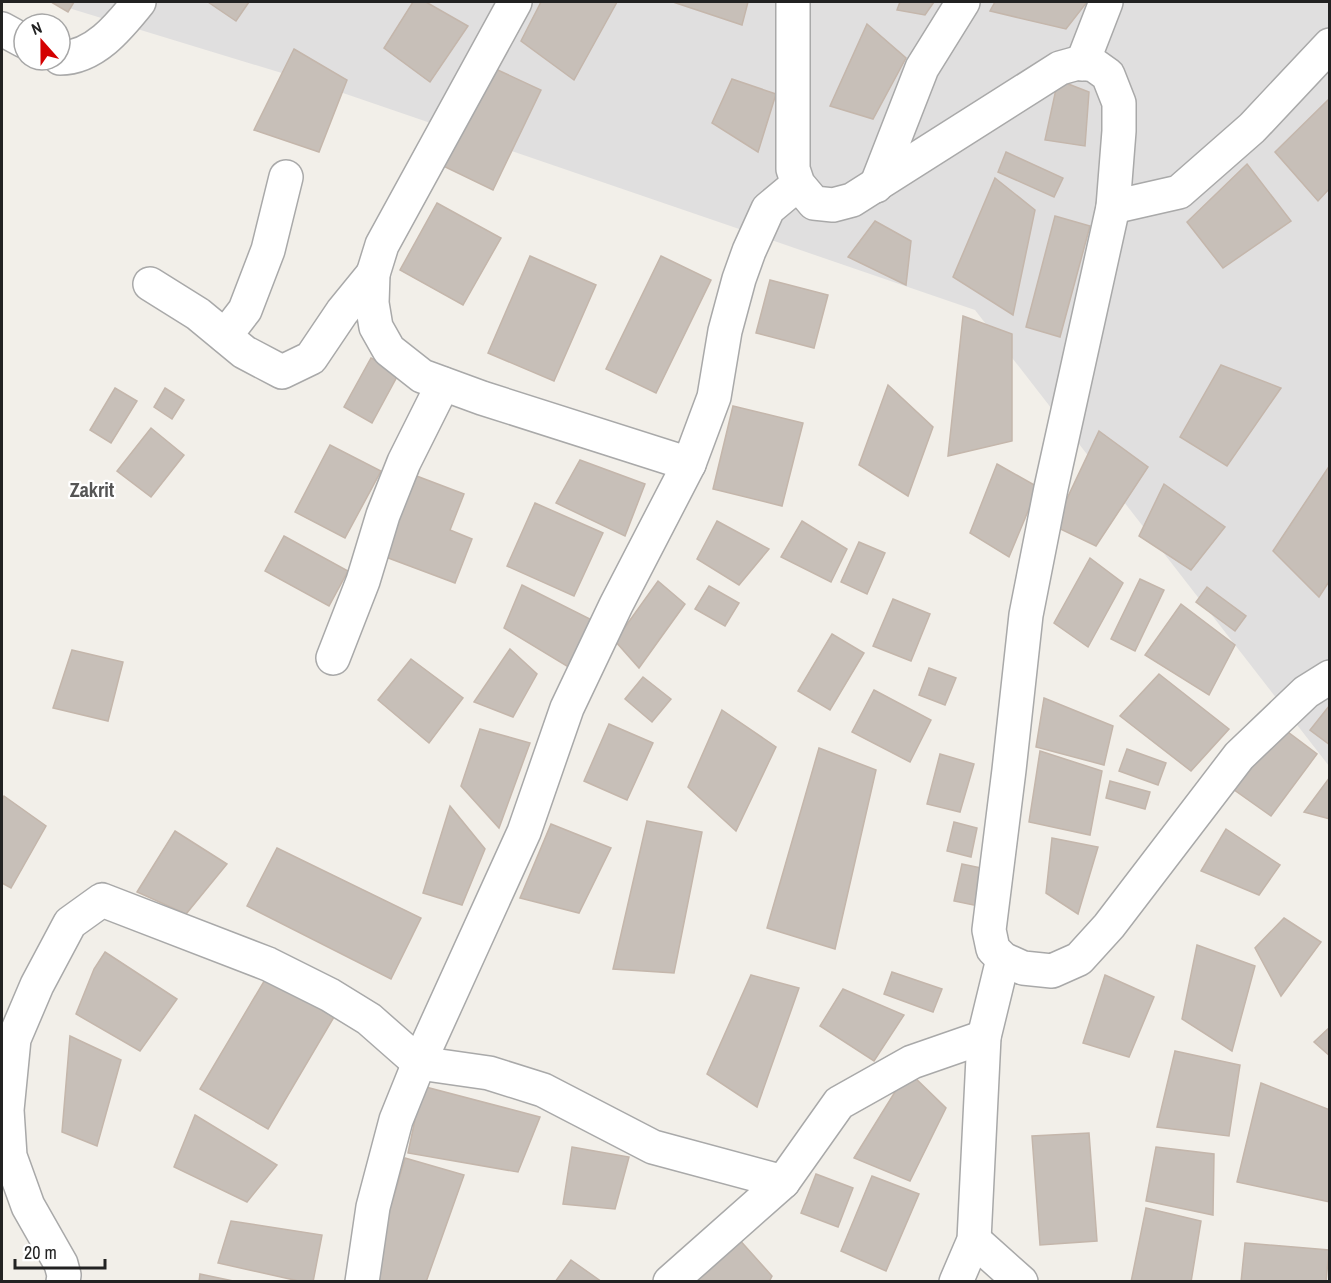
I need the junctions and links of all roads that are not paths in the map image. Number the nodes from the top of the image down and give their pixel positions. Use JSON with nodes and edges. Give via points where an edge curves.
{"nodes":[{"id":1,"x":139,"y":2,"type":"edge"},
{"id":2,"x":515,"y":2,"type":"edge"},
{"id":3,"x":793,"y":2,"type":"edge"},
{"id":4,"x":963,"y":2,"type":"edge"},
{"id":5,"x":1106,"y":2,"type":"edge"},
{"id":6,"x":72,"y":57,"type":"edge"},
{"id":7,"x":1324,"y":61,"type":"edge"},
{"id":8,"x":1082,"y":64,"type":"junction"},
{"id":9,"x":286,"y":177,"type":"dead end"},
{"id":10,"x":798,"y":184,"type":"junction"},
{"id":11,"x":876,"y":186,"type":"junction"},
{"id":12,"x":1113,"y":207,"type":"junction"},
{"id":13,"x":373,"y":274,"type":"junction"},
{"id":14,"x":150,"y":284,"type":"dead end"},
{"id":15,"x":225,"y":336,"type":"junction"},
{"id":16,"x":443,"y":384,"type":"junction"},
{"id":17,"x":689,"y":464,"type":"junction"},
{"id":18,"x":333,"y":658,"type":"dead end"},
{"id":19,"x":1329,"y":677,"type":"edge"},
{"id":20,"x":1003,"y":959,"type":"junction"},
{"id":21,"x":984,"y":1037,"type":"junction"},
{"id":22,"x":419,"y":1063,"type":"junction"},
{"id":23,"x":783,"y":1182,"type":"junction"},
{"id":24,"x":974,"y":1240,"type":"junction"},
{"id":25,"x":63,"y":1281,"type":"edge"},
{"id":26,"x":362,"y":1281,"type":"edge"},
{"id":27,"x":670,"y":1281,"type":"edge"},
{"id":28,"x":956,"y":1281,"type":"edge"},
{"id":29,"x":1021,"y":1281,"type":"edge"}],
"edges":[{"from":1,"to":6,"type":"street","via":[[92,50]]},
{"from":2,"to":13,"type":"street","via":[[382,245]]},
{"from":3,"to":10,"type":"street","via":[[794,169]]},
{"from":4,"to":11,"type":"street","via":[[922,68]]},
{"from":5,"to":8,"type":"street"},
{"from":7,"to":12,"type":"street","via":[[1179,192]]},
{"from":8,"to":11,"type":"street","via":[[1060,68]]},
{"from":8,"to":12,"type":"street","via":[[1094,65],[1108,75],[1119,103]]},
{"from":9,"to":15,"type":"street","via":[[268,250],[245,310]]},
{"from":10,"to":11,"type":"street","via":[[814,203],[833,205],[852,200]]},
{"from":10,"to":17,"type":"street","via":[[768,209],[749,251],[725,331],[714,397]]},
{"from":12,"to":20,"type":"street","via":[[1026,615],[988,930],[993,949]]},
{"from":13,"to":15,"type":"street","via":[[311,358],[282,372],[244,352]]},
{"from":13,"to":16,"type":"street","via":[[376,327],[389,350],[422,376]]},
{"from":14,"to":15,"type":"street"},
{"from":16,"to":17,"type":"street"},
{"from":16,"to":18,"type":"street","via":[[382,515],[363,580]]},
{"from":17,"to":22,"type":"street","via":[[567,708],[524,832]]},
{"from":19,"to":20,"type":"street","via":[[1306,692],[1239,756],[1109,926],[1079,959],[1052,971],[1023,968]]},
{"from":20,"to":21,"type":"street"},
{"from":21,"to":23,"type":"street","via":[[912,1062],[839,1103]]},
{"from":21,"to":24,"type":"street"},
{"from":22,"to":23,"type":"street","via":[[489,1072],[543,1090],[653,1147]]},
{"from":22,"to":25,"type":"street","via":[[369,1020],[330,995],[268,964],[102,900],[70,923],[14,1039],[7,1110],[10,1156],[28,1206],[61,1264]]},
{"from":22,"to":26,"type":"street","via":[[396,1120],[376,1196]]},
{"from":23,"to":27,"type":"street"},
{"from":24,"to":28,"type":"street"},
{"from":24,"to":29,"type":"street"}]}
